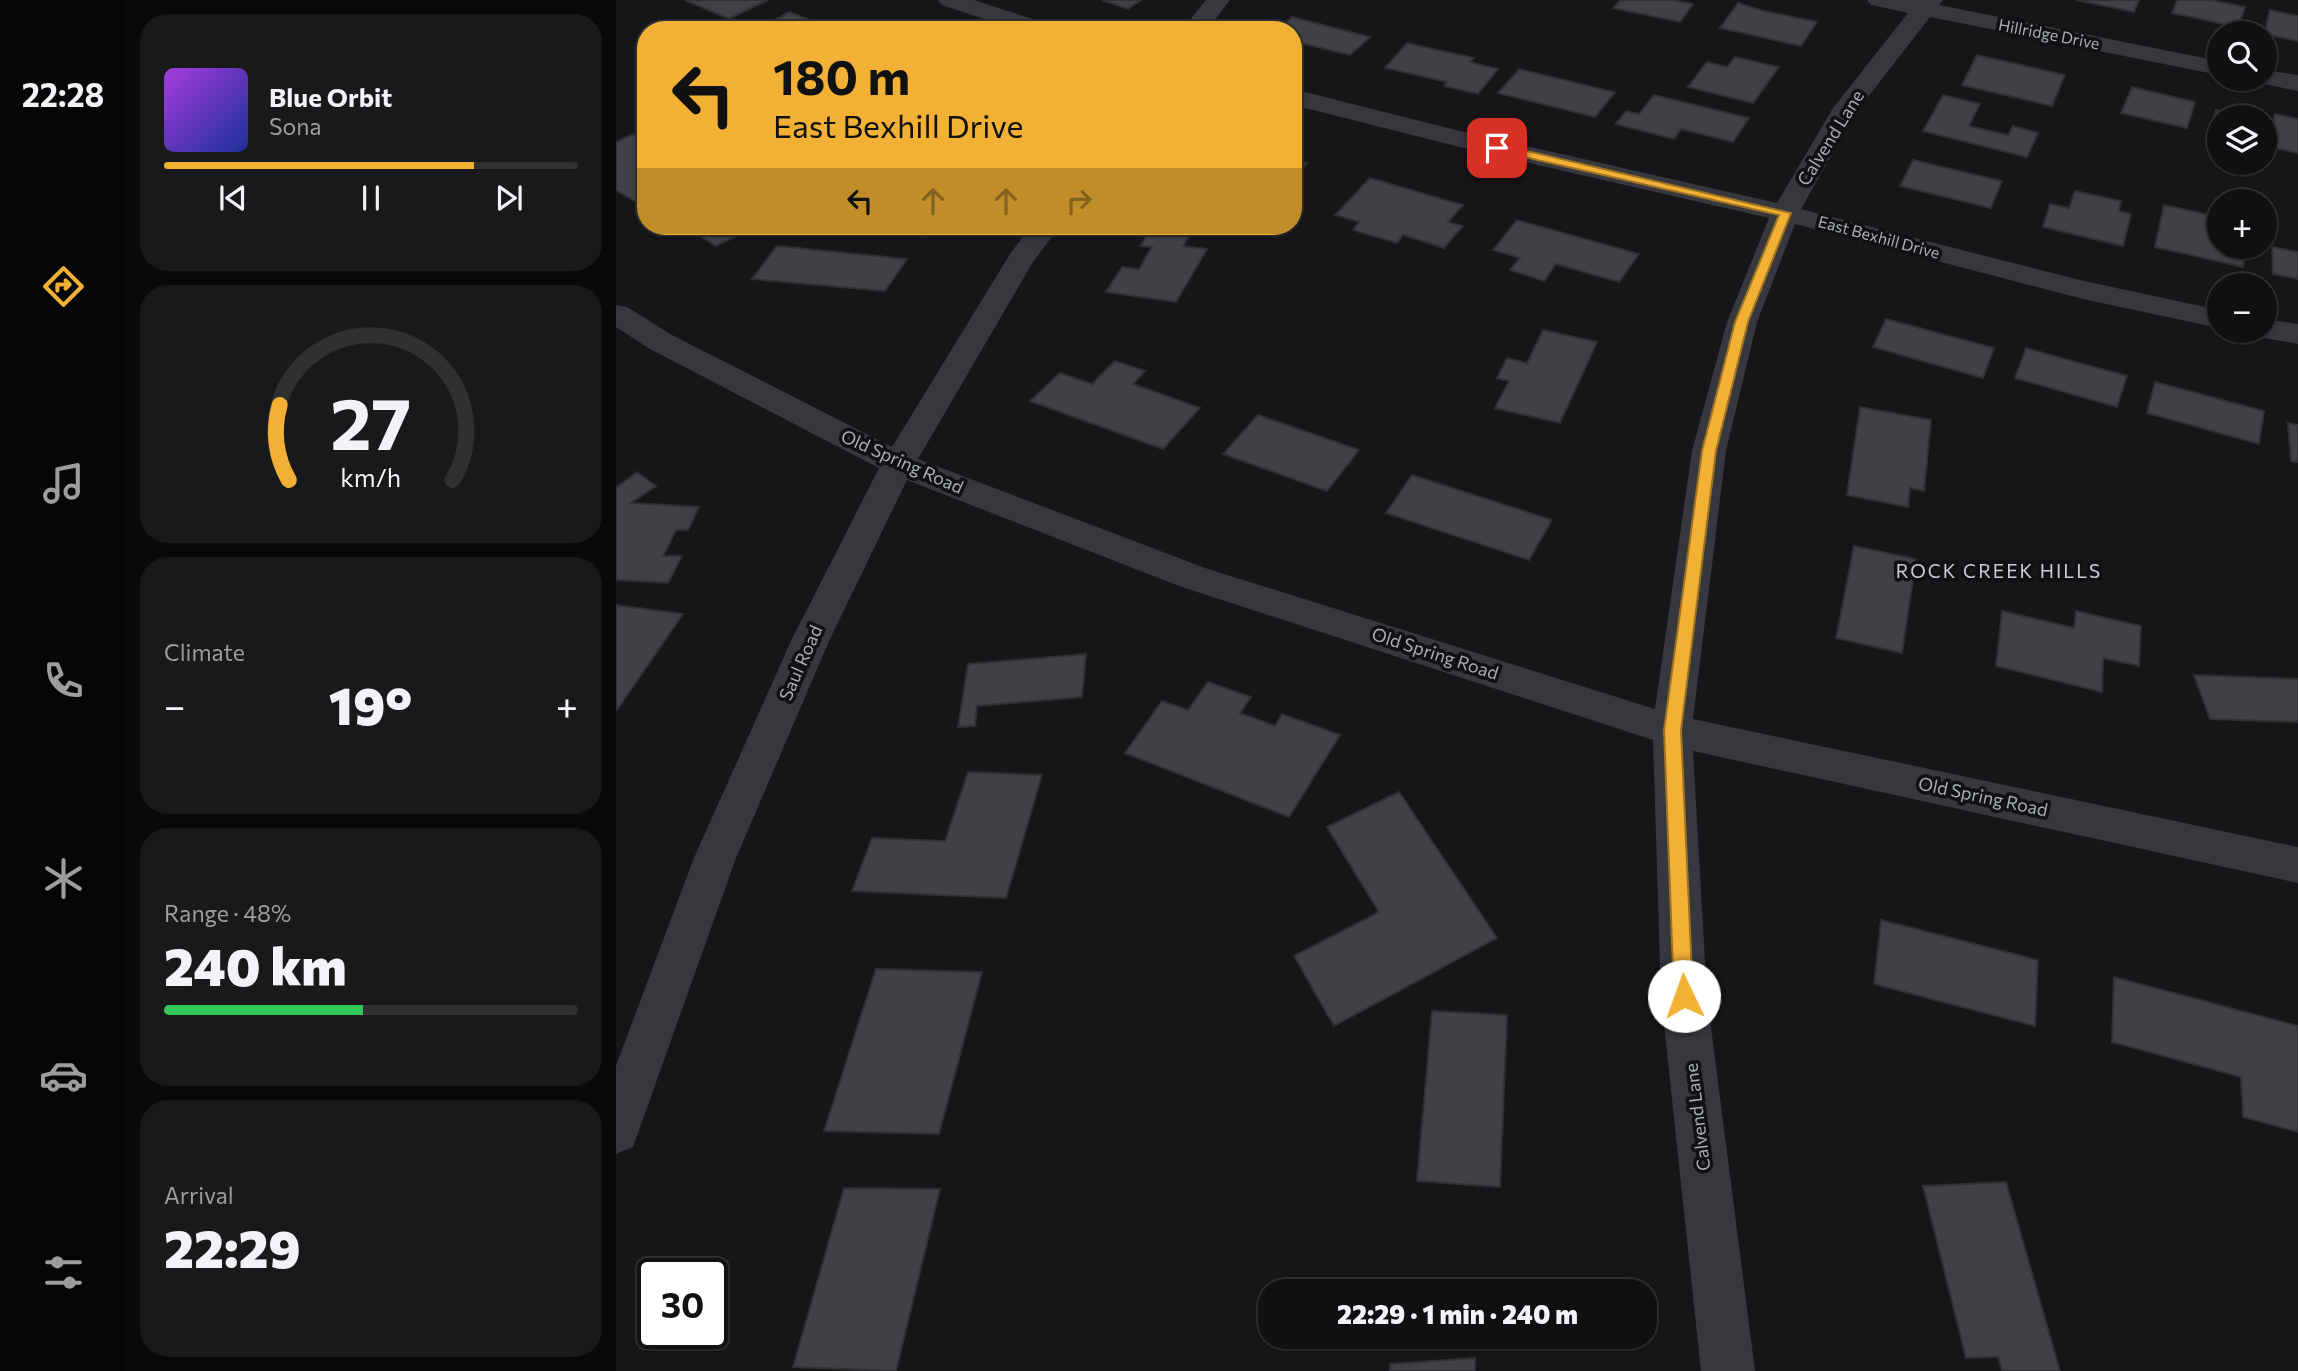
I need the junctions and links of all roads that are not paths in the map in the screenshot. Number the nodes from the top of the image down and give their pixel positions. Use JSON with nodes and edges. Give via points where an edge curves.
{"nodes":[{"id":1,"x":950,"y":0,"type":"edge"},
{"id":2,"x":1218,"y":0,"type":"edge"},
{"id":3,"x":1879,"y":0,"type":"edge"},
{"id":4,"x":1927,"y":4,"type":"edge"},
{"id":5,"x":1014,"y":21,"type":"edge"},
{"id":6,"x":1202,"y":21,"type":"edge"},
{"id":7,"x":2207,"y":65,"type":"edge"},
{"id":8,"x":2277,"y":79,"type":"edge"},
{"id":9,"x":2298,"y":83,"type":"edge"},
{"id":10,"x":1302,"y":99,"type":"edge"},
{"id":11,"x":1785,"y":213,"type":"junction"},
{"id":12,"x":1039,"y":235,"type":"edge"},
{"id":13,"x":616,"y":314,"type":"edge"},
{"id":14,"x":2207,"y":316,"type":"edge"},
{"id":15,"x":2277,"y":330,"type":"edge"},
{"id":16,"x":2298,"y":334,"type":"edge"},
{"id":17,"x":898,"y":464,"type":"junction"},
{"id":18,"x":1672,"y":730,"type":"junction"},
{"id":19,"x":2298,"y":865,"type":"edge"},
{"id":20,"x":616,"y":1130,"type":"edge"},
{"id":21,"x":1728,"y":1371,"type":"edge"}],
"edges":[{"from":1,"to":5,"type":"street"},
{"from":2,"to":6,"type":"street"},
{"from":3,"to":4,"type":"street","name":"Hillridge Drive"},
{"from":4,"to":7,"type":"street","name":"Hillridge Drive"},
{"from":4,"to":11,"type":"street","name":"Calvend Lane","via":[[1842,113]]},
{"from":8,"to":9,"type":"street"},
{"from":10,"to":11,"type":"street","name":"East Bexhill Drive"},
{"from":11,"to":14,"type":"street","name":"East Bexhill Drive","via":[[2083,290]]},
{"from":11,"to":18,"type":"street","name":"Calvend Lane","via":[[1742,322],[1709,451]]},
{"from":12,"to":17,"type":"street","name":"Saul Road"},
{"from":13,"to":17,"type":"street","name":"Old Spring Road","via":[[660,342]]},
{"from":15,"to":16,"type":"street"},
{"from":17,"to":18,"type":"street","name":"Old Spring Road","via":[[1192,577]]},
{"from":17,"to":20,"type":"street","name":"Saul Road","via":[[810,641],[715,858]]},
{"from":18,"to":19,"type":"street","name":"Old Spring Road"},
{"from":18,"to":21,"type":"street","name":"Calvend Lane","via":[[1684,996]]}]}
